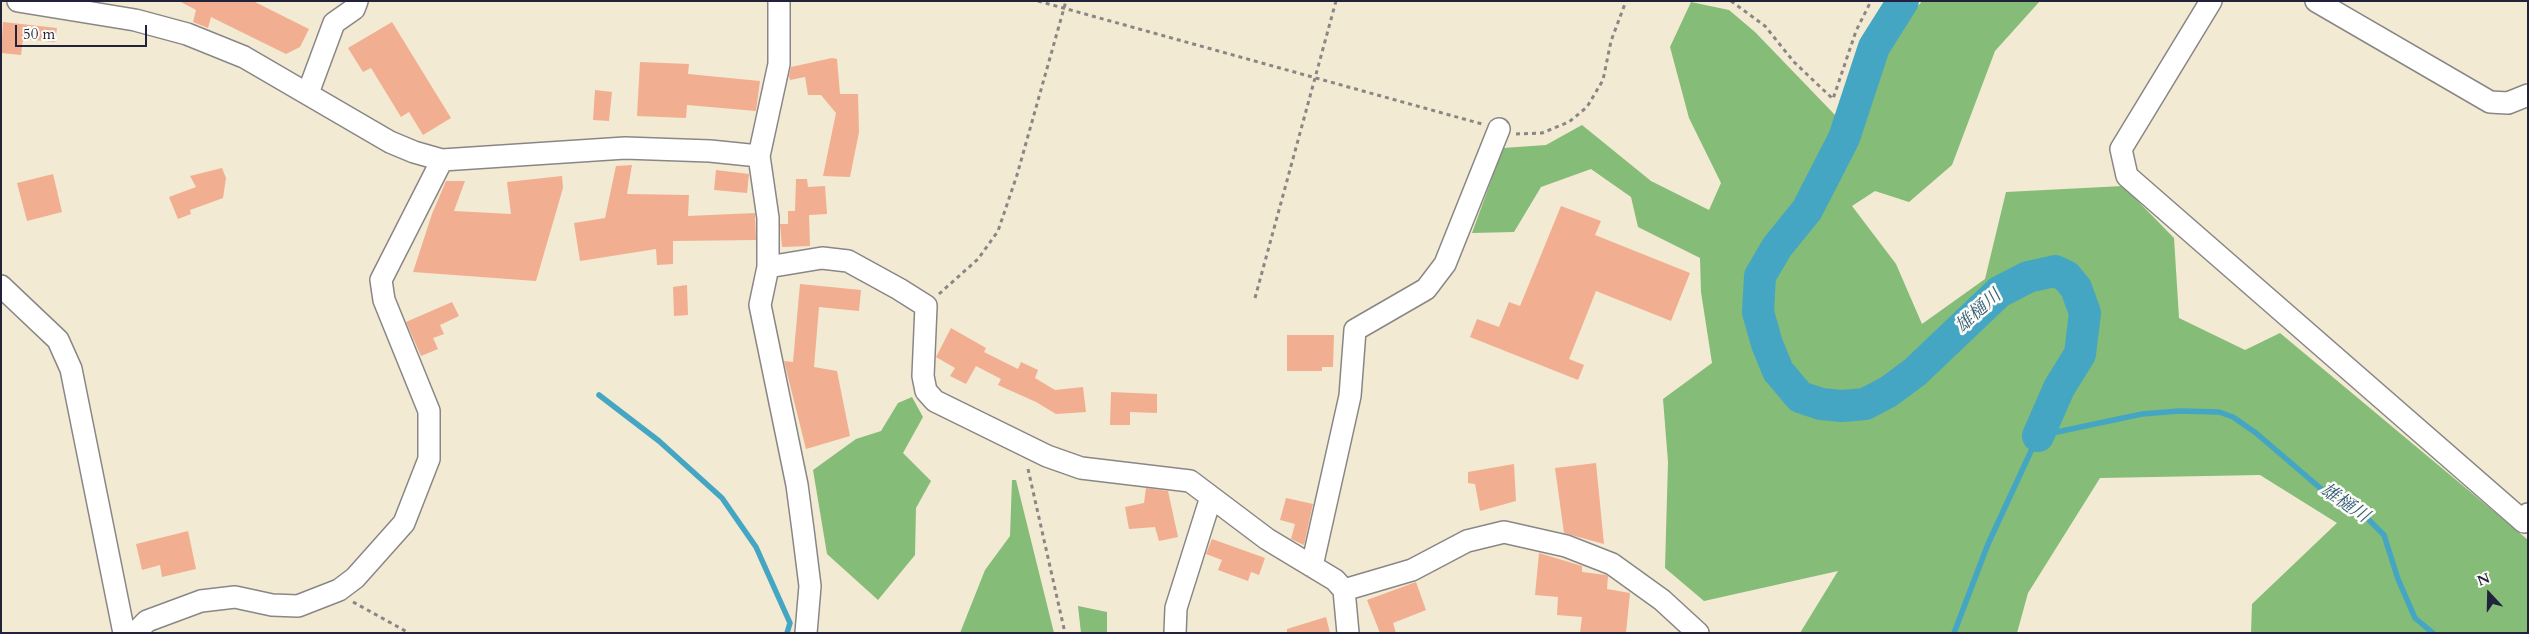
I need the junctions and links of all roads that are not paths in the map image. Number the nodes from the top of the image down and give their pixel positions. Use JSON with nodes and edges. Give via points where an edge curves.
{"nodes":[{"id":1,"x":18,"y":1,"type":"edge"},
{"id":2,"x":357,"y":1,"type":"edge"},
{"id":3,"x":779,"y":1,"type":"edge"},
{"id":4,"x":2211,"y":1,"type":"edge"},
{"id":5,"x":2316,"y":1,"type":"edge"},
{"id":6,"x":96,"y":8,"type":"edge"},
{"id":7,"x":308,"y":93,"type":"junction"},
{"id":8,"x":2528,"y":95,"type":"edge"},
{"id":9,"x":1499,"y":129,"type":"road end"},
{"id":10,"x":759,"y":156,"type":"junction"},
{"id":11,"x":442,"y":160,"type":"junction"},
{"id":12,"x":768,"y":267,"type":"junction"},
{"id":13,"x":1,"y":286,"type":"edge"},
{"id":14,"x":1211,"y":497,"type":"junction"},
{"id":15,"x":2528,"y":514,"type":"edge"},
{"id":16,"x":1312,"y":566,"type":"junction"},
{"id":17,"x":1344,"y":590,"type":"junction"},
{"id":18,"x":124,"y":633,"type":"edge"},
{"id":19,"x":135,"y":633,"type":"edge"},
{"id":20,"x":806,"y":633,"type":"edge"},
{"id":21,"x":1175,"y":633,"type":"edge"},
{"id":22,"x":1348,"y":633,"type":"edge"},
{"id":23,"x":1698,"y":633,"type":"edge"}],
"edges":[{"from":1,"to":6,"type":"street"},
{"from":2,"to":7,"type":"street","via":[[354,9],[334,23]]},
{"from":3,"to":10,"type":"street","via":[[779,64]]},
{"from":4,"to":15,"type":"street","via":[[2121,149],[2127,176],[2524,522]]},
{"from":5,"to":8,"type":"street","via":[[2490,102],[2508,103]]},
{"from":6,"to":7,"type":"street","via":[[187,34],[244,57]]},
{"from":7,"to":11,"type":"street","via":[[390,142]]},
{"from":9,"to":16,"type":"street","via":[[1445,264],[1426,289],[1355,330],[1350,396]]},
{"from":10,"to":11,"type":"street","via":[[625,148]]},
{"from":10,"to":12,"type":"street","via":[[768,218]]},
{"from":11,"to":19,"type":"street","via":[[381,280],[384,300],[429,411],[429,459],[404,522],[355,578],[339,590],[298,606],[272,605],[235,597],[201,601],[147,621]]},
{"from":12,"to":14,"type":"street","via":[[822,258],[848,261],[926,306],[923,376],[926,392],[935,401],[1047,456],[1081,468],[1190,481]]},
{"from":12,"to":20,"type":"street","via":[[760,305],[802,521],[810,586]]},
{"from":13,"to":18,"type":"street","via":[[58,340],[71,369]]},
{"from":14,"to":16,"type":"street","via":[[1268,539]]},
{"from":14,"to":21,"type":"street","via":[[1176,608]]},
{"from":16,"to":17,"type":"street","via":[[1335,580]]},
{"from":17,"to":22,"type":"street"},
{"from":17,"to":23,"type":"street","via":[[1412,570],[1468,540],[1504,532],[1566,546],[1612,564],[1662,600]]}]}
